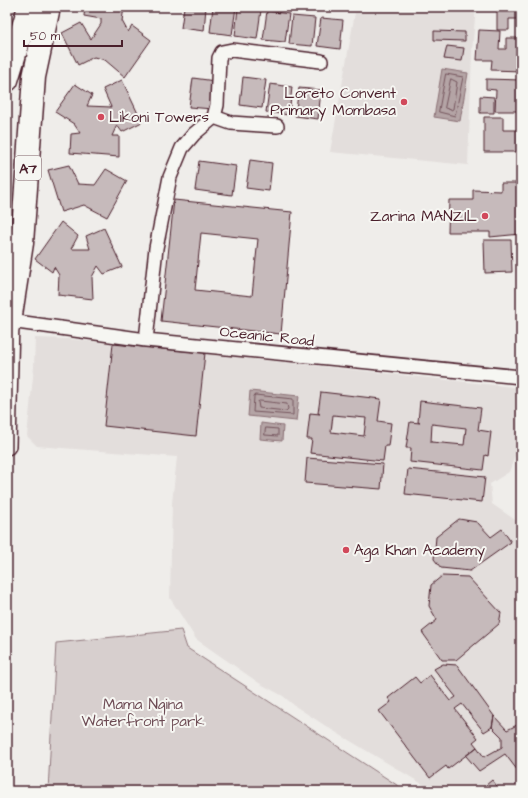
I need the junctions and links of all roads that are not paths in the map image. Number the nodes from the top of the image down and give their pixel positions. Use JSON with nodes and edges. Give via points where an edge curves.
{"nodes":[{"id":1,"x":29,"y":7,"type":"edge"},
{"id":2,"x":49,"y":7,"type":"edge"},
{"id":3,"x":321,"y":61,"type":"dead end"},
{"id":4,"x":7,"y":80,"type":"edge"},
{"id":5,"x":214,"y":117,"type":"junction"},
{"id":6,"x":277,"y":126,"type":"dead end"},
{"id":7,"x":9,"y":325,"type":"edge"},
{"id":8,"x":146,"y":340,"type":"junction"},
{"id":9,"x":521,"y":377,"type":"edge"},
{"id":10,"x":8,"y":411,"type":"edge"},
{"id":11,"x":7,"y":446,"type":"edge"}],
"edges":[{"from":1,"to":4,"type":"highway"},
{"from":2,"to":7,"type":"highway","number":"A7","via":[[34,77],[22,243]]},
{"from":3,"to":5,"type":"street","via":[[232,50],[222,52],[219,58]]},
{"from":5,"to":6,"type":"street","via":[[231,123]]},
{"from":5,"to":8,"type":"street","via":[[182,148],[170,177],[156,248]]},
{"from":7,"to":8,"type":"street","name":"Oceanic Road"},
{"from":7,"to":10,"type":"street"},
{"from":8,"to":9,"type":"street","name":"Oceanic Road"},
{"from":10,"to":11,"type":"street"}]}
